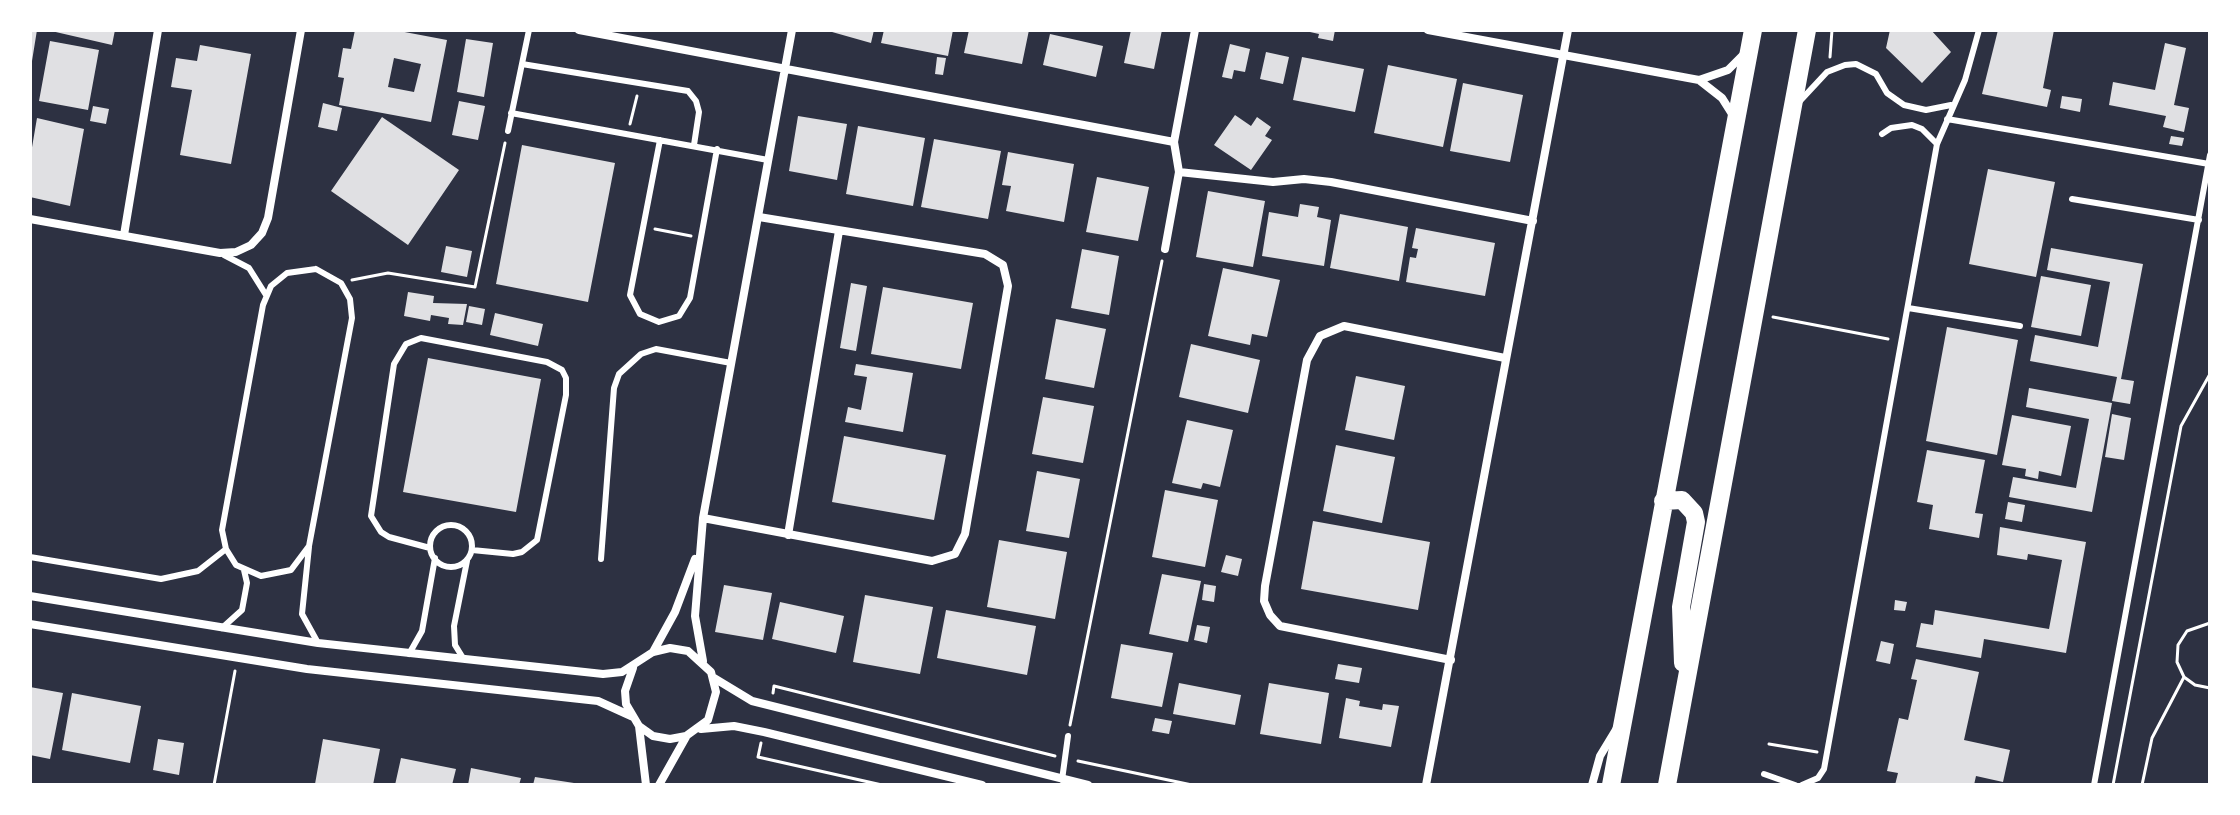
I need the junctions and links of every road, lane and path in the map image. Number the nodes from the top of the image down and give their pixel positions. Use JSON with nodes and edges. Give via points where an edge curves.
{"nodes":[{"id":1,"x":158,"y":30,"type":"edge"},
{"id":2,"x":301,"y":30,"type":"edge"},
{"id":3,"x":529,"y":30,"type":"edge"},
{"id":4,"x":579,"y":30,"type":"edge"},
{"id":5,"x":792,"y":30,"type":"edge"},
{"id":6,"x":1195,"y":30,"type":"edge"},
{"id":7,"x":1428,"y":30,"type":"edge"},
{"id":8,"x":1568,"y":30,"type":"edge"},
{"id":9,"x":1807,"y":30,"type":"edge"},
{"id":10,"x":1832,"y":30,"type":"edge"},
{"id":11,"x":1979,"y":30,"type":"edge"},
{"id":12,"x":1752,"y":37,"type":"edge"},
{"id":13,"x":1563,"y":55,"type":"junction"},
{"id":14,"x":522,"y":64,"type":"junction"},
{"id":15,"x":785,"y":68,"type":"junction"},
{"id":16,"x":1834,"y":68,"type":"junction"},
{"id":17,"x":1699,"y":80,"type":"junction"},
{"id":18,"x":640,"y":81,"type":"junction"},
{"id":19,"x":1951,"y":105,"type":"junction"},
{"id":20,"x":1792,"y":109,"type":"junction"},
{"id":21,"x":511,"y":113,"type":"junction"},
{"id":22,"x":1947,"y":119,"type":"junction"},
{"id":23,"x":1737,"y":124,"type":"junction"},
{"id":24,"x":508,"y":131,"type":"joint"},
{"id":25,"x":1882,"y":134,"type":"dead end"},
{"id":26,"x":628,"y":135,"type":"junction"},
{"id":27,"x":660,"y":140,"type":"junction"},
{"id":28,"x":1174,"y":142,"type":"junction"},
{"id":29,"x":1937,"y":144,"type":"junction"},
{"id":30,"x":694,"y":145,"type":"junction"},
{"id":31,"x":717,"y":149,"type":"junction"},
{"id":32,"x":2210,"y":155,"type":"edge"},
{"id":33,"x":768,"y":160,"type":"junction"},
{"id":34,"x":2209,"y":164,"type":"edge"},
{"id":35,"x":1179,"y":172,"type":"junction"},
{"id":36,"x":2072,"y":199,"type":"dead end"},
{"id":37,"x":759,"y":217,"type":"junction"},
{"id":38,"x":30,"y":219,"type":"edge"},
{"id":39,"x":2199,"y":220,"type":"junction"},
{"id":40,"x":1533,"y":221,"type":"junction"},
{"id":41,"x":643,"y":227,"type":"junction"},
{"id":42,"x":839,"y":231,"type":"junction"},
{"id":43,"x":124,"y":235,"type":"junction"},
{"id":44,"x":702,"y":238,"type":"junction"},
{"id":45,"x":1165,"y":249,"type":"joint"},
{"id":46,"x":220,"y":253,"type":"junction"},
{"id":47,"x":341,"y":283,"type":"junction"},
{"id":48,"x":266,"y":295,"type":"junction"},
{"id":49,"x":1908,"y":308,"type":"junction"},
{"id":50,"x":1754,"y":314,"type":"junction"},
{"id":51,"x":2020,"y":326,"type":"dead end"},
{"id":52,"x":1902,"y":342,"type":"junction"},
{"id":53,"x":1505,"y":358,"type":"junction"},
{"id":54,"x":731,"y":363,"type":"junction"},
{"id":55,"x":2210,"y":374,"type":"edge"},
{"id":56,"x":1663,"y":501,"type":"junction"},
{"id":57,"x":703,"y":518,"type":"junction"},
{"id":58,"x":788,"y":535,"type":"junction"},
{"id":59,"x":309,"y":546,"type":"junction"},
{"id":60,"x":430,"y":548,"type":"junction"},
{"id":61,"x":699,"y":548,"type":"junction"},
{"id":62,"x":226,"y":549,"type":"junction"},
{"id":63,"x":472,"y":550,"type":"junction"},
{"id":64,"x":30,"y":557,"type":"edge"},
{"id":65,"x":435,"y":558,"type":"junction"},
{"id":66,"x":468,"y":559,"type":"junction"},
{"id":67,"x":601,"y":559,"type":"dead end"},
{"id":68,"x":244,"y":570,"type":"junction"},
{"id":69,"x":30,"y":596,"type":"edge"},
{"id":70,"x":2210,"y":623,"type":"edge"},
{"id":71,"x":30,"y":624,"type":"edge"},
{"id":72,"x":222,"y":628,"type":"junction"},
{"id":73,"x":318,"y":643,"type":"junction"},
{"id":74,"x":653,"y":652,"type":"junction"},
{"id":75,"x":409,"y":654,"type":"junction"},
{"id":76,"x":237,"y":657,"type":"junction"},
{"id":77,"x":1451,"y":660,"type":"junction"},
{"id":78,"x":465,"y":661,"type":"junction"},
{"id":79,"x":703,"y":661,"type":"junction"},
{"id":80,"x":633,"y":668,"type":"junction"},
{"id":81,"x":713,"y":677,"type":"junction"},
{"id":82,"x":2184,"y":677,"type":"junction"},
{"id":83,"x":1686,"y":682,"type":"junction"},
{"id":84,"x":2210,"y":688,"type":"edge"},
{"id":85,"x":770,"y":704,"type":"junction"},
{"id":86,"x":631,"y":716,"type":"junction"},
{"id":87,"x":1623,"y":721,"type":"junction"},
{"id":88,"x":639,"y":726,"type":"junction"},
{"id":89,"x":697,"y":730,"type":"junction"},
{"id":90,"x":764,"y":732,"type":"junction"},
{"id":91,"x":686,"y":736,"type":"junction"},
{"id":92,"x":1068,"y":736,"type":"joint"},
{"id":93,"x":1769,"y":744,"type":"dead end"},
{"id":94,"x":1827,"y":754,"type":"junction"},
{"id":95,"x":1066,"y":759,"type":"junction"},
{"id":96,"x":1764,"y":774,"type":"dead end"},
{"id":97,"x":1062,"y":780,"type":"junction"},
{"id":98,"x":1669,"y":781,"type":"edge"},
{"id":99,"x":214,"y":785,"type":"edge"},
{"id":100,"x":646,"y":785,"type":"edge"},
{"id":101,"x":659,"y":785,"type":"edge"},
{"id":102,"x":882,"y":785,"type":"edge"},
{"id":103,"x":982,"y":785,"type":"edge"},
{"id":104,"x":1088,"y":785,"type":"edge"},
{"id":105,"x":1192,"y":785,"type":"edge"},
{"id":106,"x":1426,"y":785,"type":"edge"},
{"id":107,"x":1592,"y":785,"type":"edge"},
{"id":108,"x":1611,"y":785,"type":"edge"},
{"id":109,"x":1795,"y":785,"type":"edge"},
{"id":110,"x":1802,"y":785,"type":"edge"},
{"id":111,"x":2094,"y":785,"type":"edge"},
{"id":112,"x":2113,"y":785,"type":"edge"},
{"id":113,"x":2142,"y":785,"type":"edge"}],
"edges":[{"from":1,"to":43,"type":"street"},
{"from":2,"to":46,"type":"street","via":[[268,218],[251,245]]},
{"from":3,"to":14,"type":"lane"},
{"from":4,"to":15,"type":"street"},
{"from":5,"to":15,"type":"street"},
{"from":6,"to":28,"type":"street"},
{"from":7,"to":13,"type":"street"},
{"from":8,"to":13,"type":"street"},
{"from":9,"to":20,"type":"main road"},
{"from":10,"to":16,"type":"path"},
{"from":11,"to":19,"type":"lane","via":[[1965,80]]},
{"from":12,"to":17,"type":"street","via":[[1728,70]]},
{"from":12,"to":23,"type":"main road"},
{"from":13,"to":17,"type":"street"},
{"from":13,"to":40,"type":"street"},
{"from":14,"to":18,"type":"lane"},
{"from":14,"to":21,"type":"lane"},
{"from":15,"to":28,"type":"street"},
{"from":15,"to":33,"type":"street"},
{"from":16,"to":19,"type":"lane","via":[[1867,68],[1887,93],[1913,108]]},
{"from":16,"to":20,"type":"lane"},
{"from":17,"to":23,"type":"street","via":[[1722,98]]},
{"from":18,"to":26,"type":"path"},
{"from":18,"to":30,"type":"lane","via":[[688,91],[699,112]]},
{"from":19,"to":22,"type":"lane"},
{"from":20,"to":50,"type":"main road"},
{"from":21,"to":24,"type":"lane"},
{"from":21,"to":26,"type":"lane"},
{"from":22,"to":29,"type":"lane"},
{"from":22,"to":34,"type":"lane"},
{"from":23,"to":56,"type":"main road"},
{"from":24,"to":47,"type":"path","via":[[475,287],[388,273]]},
{"from":25,"to":29,"type":"lane","via":[[1912,125]]},
{"from":26,"to":27,"type":"lane"},
{"from":27,"to":30,"type":"lane"},
{"from":27,"to":41,"type":"lane"},
{"from":28,"to":35,"type":"street"},
{"from":29,"to":49,"type":"lane"},
{"from":30,"to":31,"type":"lane"},
{"from":31,"to":33,"type":"lane"},
{"from":31,"to":44,"type":"lane"},
{"from":32,"to":34,"type":"lane"},
{"from":33,"to":37,"type":"street"},
{"from":34,"to":39,"type":"lane"},
{"from":35,"to":40,"type":"street","via":[[1331,182]]},
{"from":35,"to":45,"type":"street"},
{"from":36,"to":39,"type":"lane"},
{"from":37,"to":42,"type":"street"},
{"from":37,"to":54,"type":"street"},
{"from":38,"to":43,"type":"street"},
{"from":39,"to":111,"type":"lane"},
{"from":40,"to":53,"type":"street"},
{"from":41,"to":44,"type":"path"},
{"from":41,"to":44,"type":"lane","via":[[630,295],[640,314],[659,322],[670,321],[686,308]]},
{"from":42,"to":58,"type":"street"},
{"from":42,"to":58,"type":"street","via":[[985,254],[1003,265],[1008,286],[965,534],[955,554],[932,561]]},
{"from":43,"to":46,"type":"street"},
{"from":45,"to":92,"type":"path"},
{"from":46,"to":48,"type":"lane","via":[[249,268]]},
{"from":47,"to":48,"type":"lane","via":[[316,269],[296,270],[278,279]]},
{"from":47,"to":59,"type":"lane","via":[[352,318]]},
{"from":48,"to":62,"type":"lane","via":[[222,530]]},
{"from":49,"to":51,"type":"lane"},
{"from":49,"to":52,"type":"lane"},
{"from":50,"to":52,"type":"path"},
{"from":50,"to":83,"type":"main road"},
{"from":52,"to":94,"type":"lane"},
{"from":53,"to":77,"type":"street"},
{"from":53,"to":77,"type":"street","via":[[1344,326],[1320,336],[1307,360],[1265,586],[1264,601],[1280,626]]},
{"from":54,"to":57,"type":"street"},
{"from":54,"to":67,"type":"lane","via":[[656,349],[641,354],[619,374]]},
{"from":55,"to":112,"type":"path","via":[[2181,426]]},
{"from":56,"to":83,"type":"main road","via":[[1689,505],[1696,522],[1680,626]]},
{"from":56,"to":87,"type":"main road"},
{"from":57,"to":58,"type":"street"},
{"from":57,"to":61,"type":"street"},
{"from":59,"to":68,"type":"lane","via":[[299,563],[282,574],[261,576]]},
{"from":59,"to":73,"type":"lane","via":[[302,614]]},
{"from":60,"to":63,"type":"lane","via":[[437,530],[449,524],[467,531]]},
{"from":60,"to":63,"type":"lane","via":[[389,537],[371,516],[394,364],[406,344],[421,338],[547,362],[566,378],[537,540],[513,554]]},
{"from":60,"to":65,"type":"lane"},
{"from":61,"to":74,"type":"street"},
{"from":61,"to":79,"type":"street","via":[[695,616]]},
{"from":62,"to":64,"type":"lane","via":[[198,571],[161,579]]},
{"from":62,"to":68,"type":"lane"},
{"from":63,"to":66,"type":"lane"},
{"from":65,"to":66,"type":"lane","via":[[447,566]]},
{"from":65,"to":75,"type":"lane","via":[[422,631]]},
{"from":66,"to":78,"type":"lane","via":[[454,626],[455,645]]},
{"from":68,"to":72,"type":"lane","via":[[242,610]]},
{"from":69,"to":72,"type":"street"},
{"from":70,"to":82,"type":"path","via":[[2187,631],[2178,645],[2177,662]]},
{"from":71,"to":76,"type":"street"},
{"from":72,"to":73,"type":"street"},
{"from":73,"to":75,"type":"street"},
{"from":74,"to":79,"type":"street","via":[[688,651]]},
{"from":74,"to":80,"type":"street"},
{"from":75,"to":78,"type":"street"},
{"from":76,"to":86,"type":"street","via":[[598,701]]},
{"from":76,"to":99,"type":"path"},
{"from":77,"to":106,"type":"street"},
{"from":78,"to":80,"type":"street","via":[[603,674]]},
{"from":79,"to":81,"type":"street"},
{"from":80,"to":86,"type":"street","via":[[625,691]]},
{"from":81,"to":85,"type":"street","via":[[738,695]]},
{"from":81,"to":89,"type":"street","via":[[714,707]]},
{"from":82,"to":84,"type":"path"},
{"from":82,"to":113,"type":"path","via":[[2152,738]]},
{"from":83,"to":98,"type":"main road"},
{"from":85,"to":95,"type":"path","via":[[774,686]]},
{"from":85,"to":97,"type":"street"},
{"from":86,"to":88,"type":"street"},
{"from":87,"to":107,"type":"street","via":[[1600,756]]},
{"from":87,"to":108,"type":"main road"},
{"from":88,"to":91,"type":"street","via":[[653,736]]},
{"from":88,"to":100,"type":"street"},
{"from":89,"to":90,"type":"street","via":[[721,725]]},
{"from":89,"to":91,"type":"street"},
{"from":90,"to":102,"type":"path","via":[[758,757]]},
{"from":90,"to":103,"type":"street"},
{"from":91,"to":101,"type":"street"},
{"from":92,"to":95,"type":"lane"},
{"from":93,"to":94,"type":"path"},
{"from":94,"to":110,"type":"lane","via":[[1818,778]]},
{"from":95,"to":97,"type":"lane"},
{"from":95,"to":105,"type":"path"},
{"from":96,"to":109,"type":"lane"},
{"from":97,"to":104,"type":"street"}]}
